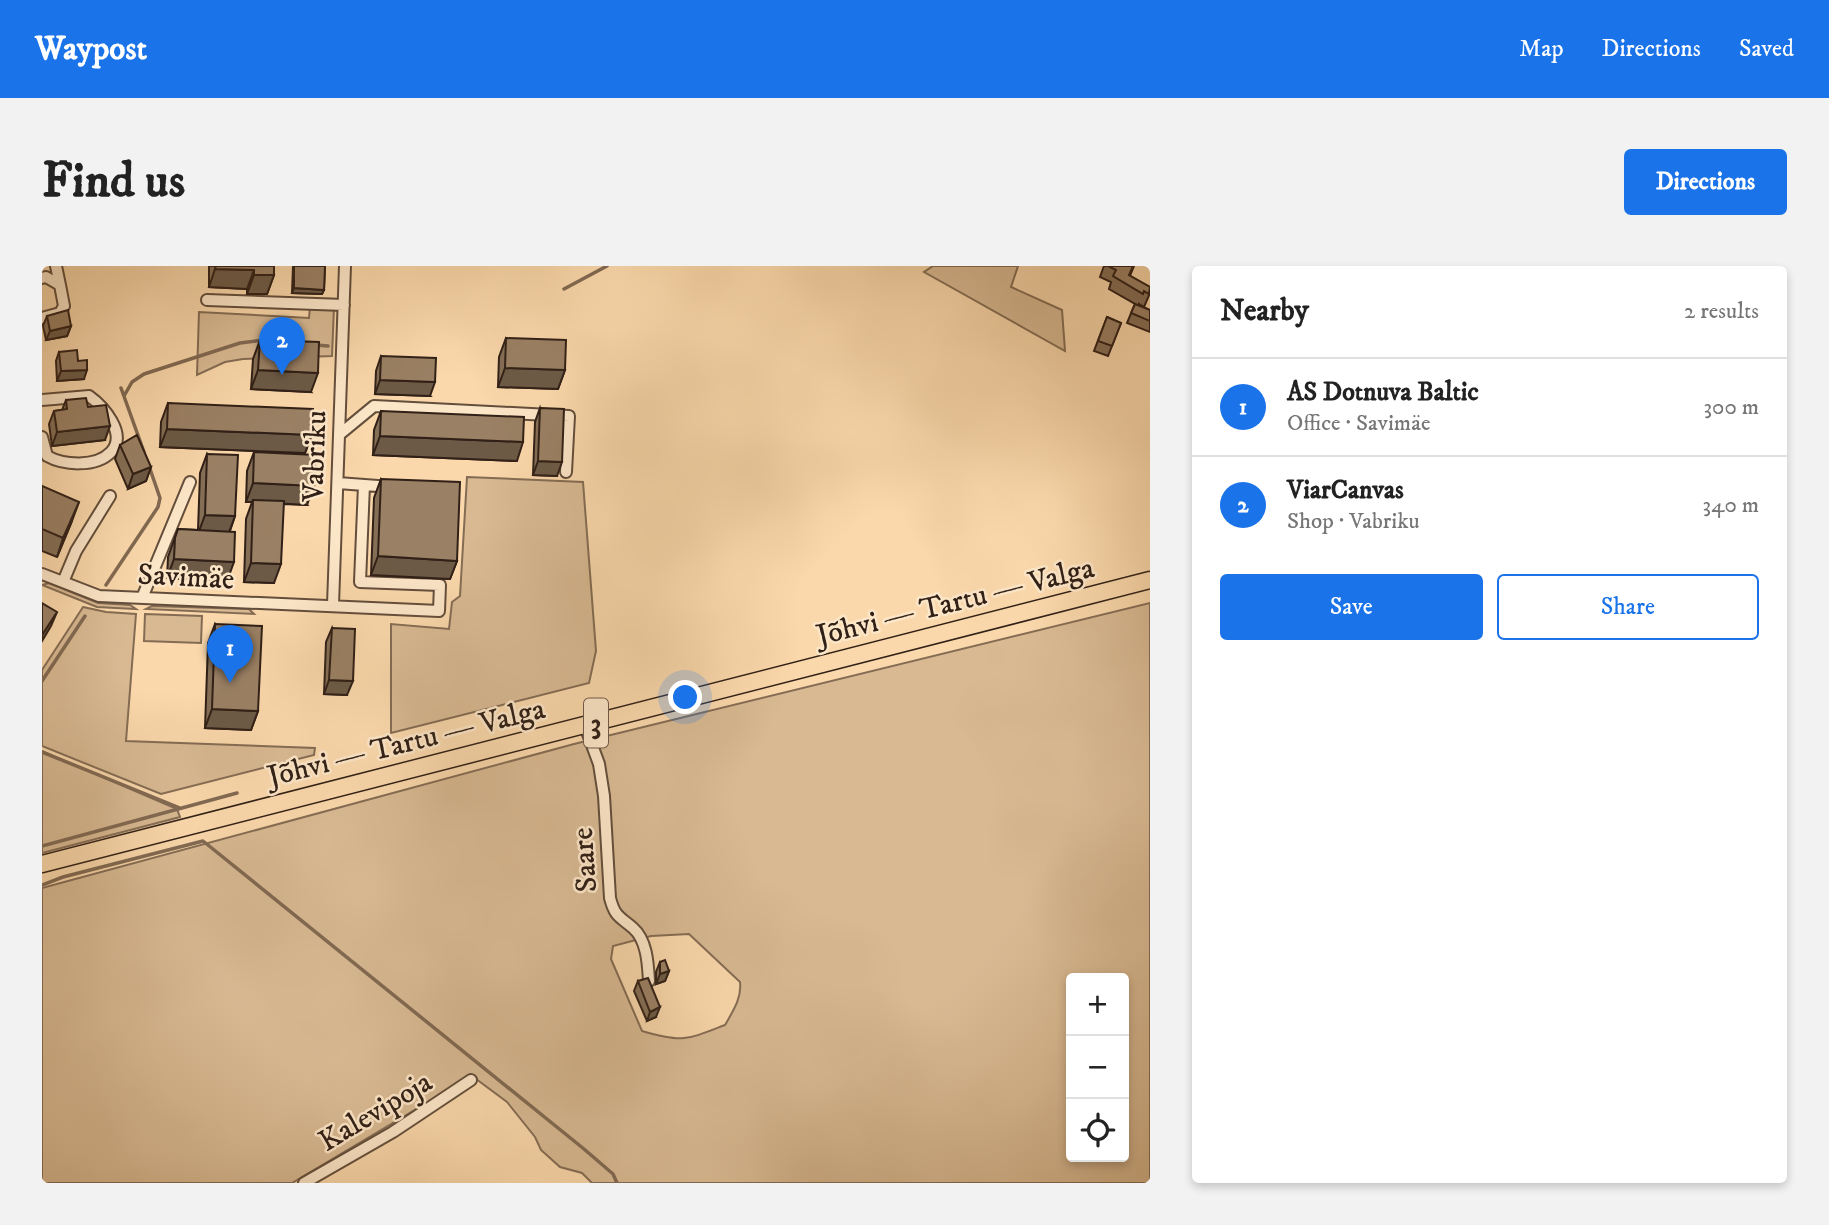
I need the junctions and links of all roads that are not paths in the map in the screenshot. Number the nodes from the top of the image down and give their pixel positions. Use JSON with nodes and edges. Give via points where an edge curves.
{"nodes":[{"id":1,"x":56,"y":266,"type":"edge"},
{"id":2,"x":345,"y":266,"type":"edge"},
{"id":3,"x":42,"y":278,"type":"edge"},
{"id":4,"x":60,"y":285,"type":"junction"},
{"id":5,"x":208,"y":300,"type":"dead end"},
{"id":6,"x":344,"y":305,"type":"junction"},
{"id":7,"x":42,"y":318,"type":"edge"},
{"id":8,"x":42,"y":400,"type":"edge"},
{"id":9,"x":340,"y":434,"type":"junction"},
{"id":10,"x":42,"y":437,"type":"edge"},
{"id":11,"x":566,"y":472,"type":"dead end"},
{"id":12,"x":190,"y":482,"type":"dead end"},
{"id":13,"x":338,"y":484,"type":"junction"},
{"id":14,"x":364,"y":485,"type":"junction"},
{"id":15,"x":402,"y":487,"type":"edge"},
{"id":16,"x":110,"y":496,"type":"dead end"},
{"id":17,"x":42,"y":573,"type":"edge"},
{"id":18,"x":1150,"y":580,"type":"edge"},
{"id":19,"x":62,"y":582,"type":"junction"},
{"id":20,"x":142,"y":598,"type":"junction"},
{"id":21,"x":333,"y":605,"type":"junction"},
{"id":22,"x":585,"y":726,"type":"junction"},
{"id":23,"x":42,"y":864,"type":"edge"},
{"id":24,"x":649,"y":981,"type":"edge"},
{"id":25,"x":471,"y":1080,"type":"dead end"},
{"id":26,"x":304,"y":1183,"type":"edge"}],
"edges":[{"from":1,"to":4,"type":"street"},
{"from":2,"to":6,"type":"street","name":"Vabriku"},
{"from":3,"to":4,"type":"street"},
{"from":4,"to":7,"type":"street","via":[[64,306],[60,313]]},
{"from":5,"to":6,"type":"street"},
{"from":6,"to":9,"type":"street","name":"Vabriku"},
{"from":8,"to":10,"type":"street","via":[[89,396],[101,404],[116,433],[111,453],[95,460],[58,462],[47,456]]},
{"from":9,"to":11,"type":"street","via":[[374,406],[569,416]]},
{"from":9,"to":13,"type":"street","name":"Vabriku"},
{"from":12,"to":20,"type":"street"},
{"from":13,"to":14,"type":"street"},
{"from":13,"to":21,"type":"street","name":"Vabriku"},
{"from":14,"to":15,"type":"street"},
{"from":14,"to":21,"type":"street","name":"Savimäe","via":[[360,582],[440,585],[439,611]]},
{"from":16,"to":19,"type":"street"},
{"from":17,"to":19,"type":"street","name":"Savimäe"},
{"from":18,"to":22,"type":"highway","name":"Jõhvi — Tartu — Valga","number":"3"},
{"from":19,"to":20,"type":"street","name":"Savimäe","via":[[99,596]]},
{"from":20,"to":21,"type":"street","name":"Savimäe"},
{"from":22,"to":23,"type":"highway","name":"Jõhvi — Tartu — Valga","number":"3"},
{"from":22,"to":24,"type":"street","name":"Saare","via":[[599,764],[604,796],[610,898],[620,920],[641,939]]},
{"from":25,"to":26,"type":"street","name":"Kalevipoja"}]}
